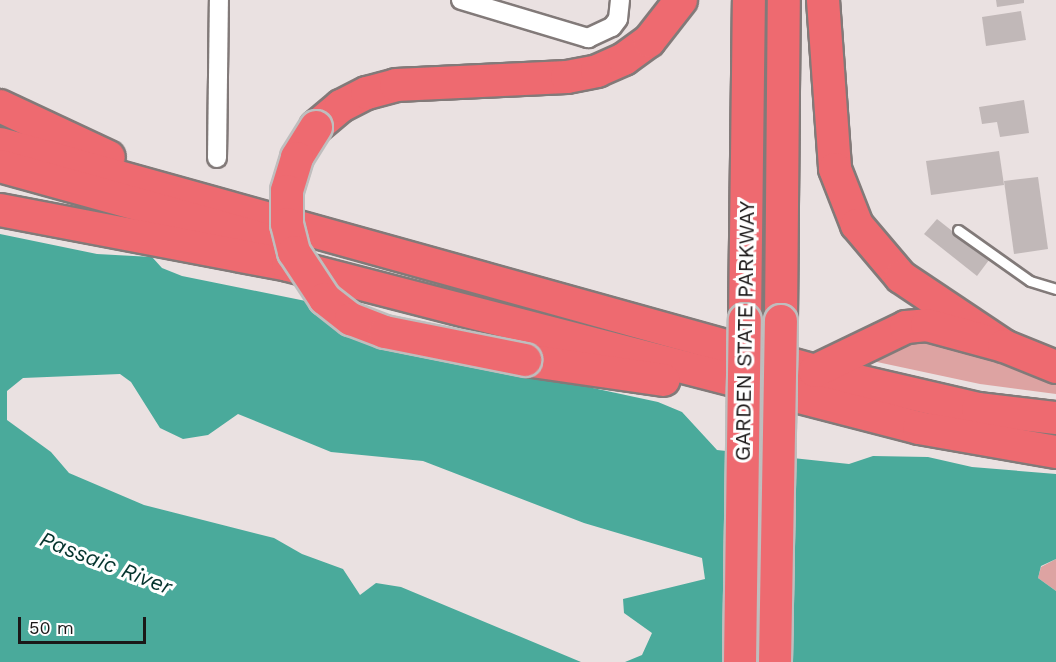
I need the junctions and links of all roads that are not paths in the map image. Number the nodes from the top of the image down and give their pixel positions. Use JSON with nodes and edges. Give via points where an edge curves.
{"nodes":[{"id":1,"x":219,"y":0,"type":"edge"},
{"id":2,"x":461,"y":0,"type":"edge"},
{"id":3,"x":620,"y":0,"type":"edge"},
{"id":4,"x":681,"y":0,"type":"edge"},
{"id":5,"x":749,"y":0,"type":"edge"},
{"id":6,"x":784,"y":0,"type":"edge"},
{"id":7,"x":823,"y":0,"type":"edge"},
{"id":8,"x":0,"y":106,"type":"edge"},
{"id":9,"x":0,"y":144,"type":"edge"},
{"id":10,"x":217,"y":158,"type":"dead end"},
{"id":11,"x":0,"y":166,"type":"edge"},
{"id":12,"x":147,"y":183,"type":"junction"},
{"id":13,"x":3,"y":210,"type":"edge"},
{"id":14,"x":958,"y":230,"type":"dead end"},
{"id":15,"x":1056,"y":289,"type":"edge"},
{"id":16,"x":582,"y":341,"type":"junction"},
{"id":17,"x":1004,"y":346,"type":"junction"},
{"id":18,"x":1056,"y":367,"type":"edge"},
{"id":19,"x":815,"y":371,"type":"junction"},
{"id":20,"x":728,"y":379,"type":"junction"},
{"id":21,"x":1056,"y":418,"type":"edge"},
{"id":22,"x":1056,"y":452,"type":"edge"},
{"id":23,"x":740,"y":662,"type":"edge"},
{"id":24,"x":776,"y":662,"type":"edge"}],
"edges":[{"from":1,"to":10,"type":"street"},
{"from":2,"to":3,"type":"street","via":[[588,38],[612,27],[618,19]]},
{"from":4,"to":20,"type":"highway","bridge":true,"via":[[650,41],[597,71],[567,77],[396,85],[341,106],[316,127],[297,158],[290,180],[287,224],[294,252],[326,299],[351,319],[385,332],[525,360],[664,380]]},
{"from":5,"to":23,"type":"highway","name":"GARDEN STATE PARKWAY","bridge":true},
{"from":6,"to":24,"type":"highway","name":"GARDEN STATE PARKWAY","bridge":true},
{"from":7,"to":17,"type":"highway","via":[[835,169],[857,225],[901,278]]},
{"from":8,"to":12,"type":"highway","via":[[100,152]]},
{"from":9,"to":12,"type":"highway"},
{"from":11,"to":16,"type":"highway","via":[[342,262]]},
{"from":12,"to":19,"type":"highway"},
{"from":13,"to":16,"type":"highway","via":[[288,265]]},
{"from":14,"to":15,"type":"lane","via":[[1030,281]]},
{"from":16,"to":20,"type":"highway"},
{"from":17,"to":18,"type":"highway"},
{"from":17,"to":19,"type":"highway","via":[[949,328],[906,327]]},
{"from":19,"to":21,"type":"highway","via":[[978,409]]},
{"from":20,"to":22,"type":"highway","via":[[919,428]]}]}
